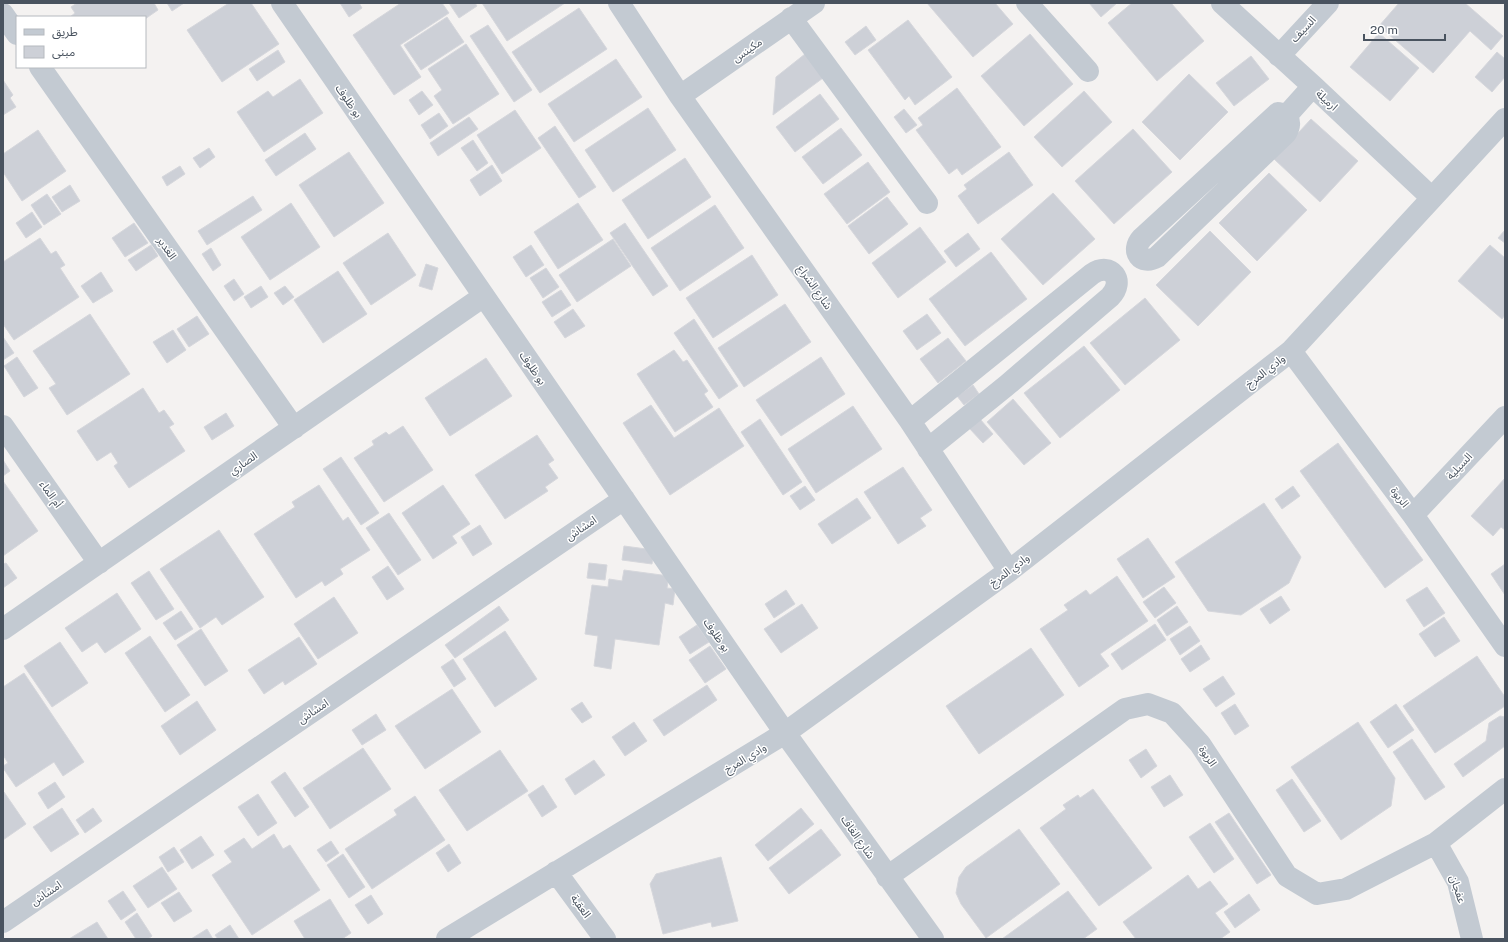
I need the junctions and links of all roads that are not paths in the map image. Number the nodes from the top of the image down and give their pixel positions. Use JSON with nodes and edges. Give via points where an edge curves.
{"nodes":[{"id":1,"x":282,"y":3,"type":"edge"},
{"id":2,"x":618,"y":3,"type":"edge"},
{"id":3,"x":814,"y":3,"type":"edge"},
{"id":4,"x":1027,"y":3,"type":"edge"},
{"id":5,"x":1222,"y":3,"type":"edge"},
{"id":6,"x":1328,"y":3,"type":"edge"},
{"id":7,"x":3,"y":14,"type":"edge"},
{"id":8,"x":791,"y":18,"type":"junction"},
{"id":9,"x":16,"y":33,"type":"edge"},
{"id":10,"x":1279,"y":56,"type":"junction"},
{"id":11,"x":41,"y":68,"type":"edge"},
{"id":12,"x":1088,"y":71,"type":"dead end"},
{"id":13,"x":1313,"y":86,"type":"junction"},
{"id":14,"x":680,"y":96,"type":"junction"},
{"id":15,"x":1288,"y":115,"type":"junction"},
{"id":16,"x":1505,"y":119,"type":"edge"},
{"id":17,"x":1246,"y":141,"type":"junction"},
{"id":18,"x":1262,"y":156,"type":"junction"},
{"id":19,"x":1432,"y":198,"type":"junction"},
{"id":20,"x":1182,"y":202,"type":"junction"},
{"id":21,"x":927,"y":203,"type":"dead end"},
{"id":22,"x":1197,"y":218,"type":"junction"},
{"id":23,"x":484,"y":296,"type":"junction"},
{"id":24,"x":1045,"y":311,"type":"junction"},
{"id":25,"x":1065,"y":336,"type":"junction"},
{"id":26,"x":1291,"y":351,"type":"junction"},
{"id":27,"x":985,"y":360,"type":"junction"},
{"id":28,"x":1006,"y":386,"type":"junction"},
{"id":29,"x":1505,"y":417,"type":"edge"},
{"id":30,"x":910,"y":421,"type":"junction"},
{"id":31,"x":3,"y":426,"type":"edge"},
{"id":32,"x":294,"y":428,"type":"junction"},
{"id":33,"x":928,"y":449,"type":"junction"},
{"id":34,"x":624,"y":499,"type":"junction"},
{"id":35,"x":1413,"y":515,"type":"junction"},
{"id":36,"x":99,"y":563,"type":"junction"},
{"id":37,"x":1009,"y":571,"type":"junction"},
{"id":38,"x":3,"y":629,"type":"edge"},
{"id":39,"x":1505,"y":646,"type":"edge"},
{"id":40,"x":785,"y":733,"type":"junction"},
{"id":41,"x":1505,"y":790,"type":"edge"},
{"id":42,"x":1436,"y":843,"type":"junction"},
{"id":43,"x":556,"y":872,"type":"junction"},
{"id":44,"x":887,"y":877,"type":"junction"},
{"id":45,"x":3,"y":922,"type":"edge"},
{"id":46,"x":447,"y":939,"type":"edge"},
{"id":47,"x":605,"y":939,"type":"edge"},
{"id":48,"x":933,"y":939,"type":"edge"},
{"id":49,"x":1472,"y":939,"type":"edge"}],
"edges":[{"from":1,"to":23,"type":"street","name":"بو ظلوف"},
{"from":2,"to":14,"type":"street","name":"شارع الشراع"},
{"from":3,"to":8,"type":"street","name":"مكينس"},
{"from":4,"to":12,"type":"street"},
{"from":5,"to":10,"type":"street","name":"ارميلة"},
{"from":6,"to":10,"type":"street","name":"السيف"},
{"from":7,"to":9,"type":"street"},
{"from":8,"to":14,"type":"street","name":"مكينس"},
{"from":8,"to":21,"type":"street"},
{"from":10,"to":13,"type":"street","name":"ارميلة"},
{"from":11,"to":32,"type":"street","name":"الغدير"},
{"from":13,"to":15,"type":"street"},
{"from":13,"to":19,"type":"street","name":"ارميلة"},
{"from":14,"to":30,"type":"street","name":"شارع الشراع"},
{"from":15,"to":17,"type":"street","via":[[1278,113]]},
{"from":15,"to":18,"type":"street","via":[[1290,122],[1286,133]]},
{"from":16,"to":19,"type":"street","name":"وادي المرخ"},
{"from":17,"to":18,"type":"street"},
{"from":17,"to":20,"type":"street"},
{"from":18,"to":22,"type":"street"},
{"from":19,"to":26,"type":"street","name":"وادي المرخ"},
{"from":20,"to":22,"type":"street"},
{"from":20,"to":22,"type":"street","via":[[1138,243],[1136,250],[1139,256],[1144,260],[1157,257]]},
{"from":23,"to":32,"type":"street","name":"الصاري"},
{"from":23,"to":34,"type":"street","name":"بو ظلوف"},
{"from":24,"to":25,"type":"street"},
{"from":24,"to":25,"type":"street","via":[[1098,270],[1112,272],[1118,285],[1115,292]]},
{"from":24,"to":27,"type":"street"},
{"from":25,"to":28,"type":"street"},
{"from":26,"to":35,"type":"street","name":"الربوة"},
{"from":26,"to":37,"type":"street","name":"وادي المرخ"},
{"from":27,"to":28,"type":"street"},
{"from":27,"to":30,"type":"street"},
{"from":28,"to":33,"type":"street"},
{"from":29,"to":35,"type":"street","name":"السيلية"},
{"from":30,"to":33,"type":"street","name":"شارع الشراع"},
{"from":31,"to":36,"type":"street","name":"أم الماء"},
{"from":32,"to":36,"type":"street","name":"الصاري"},
{"from":33,"to":37,"type":"street","name":"شارع الشراع"},
{"from":34,"to":40,"type":"street","name":"بو ظلوف"},
{"from":34,"to":45,"type":"street","name":"امشاش"},
{"from":35,"to":39,"type":"street","name":"الربوة"},
{"from":36,"to":38,"type":"street","name":"الصاري"},
{"from":37,"to":40,"type":"street","name":"وادي المرخ"},
{"from":40,"to":43,"type":"street","name":"وادي المرخ"},
{"from":40,"to":44,"type":"street","name":"شارع الغاف"},
{"from":41,"to":42,"type":"street","name":"الربوة"},
{"from":42,"to":44,"type":"street","name":"الربوة","via":[[1346,889],[1317,894],[1287,876],[1200,744],[1172,712],[1148,704],[1125,709]]},
{"from":42,"to":49,"type":"street","name":"عفجان","via":[[1458,882]]},
{"from":43,"to":46,"type":"street","name":"وادي المرخ"},
{"from":43,"to":47,"type":"street","name":"العقبة"},
{"from":44,"to":48,"type":"street","name":"شارع الغاف"}]}
